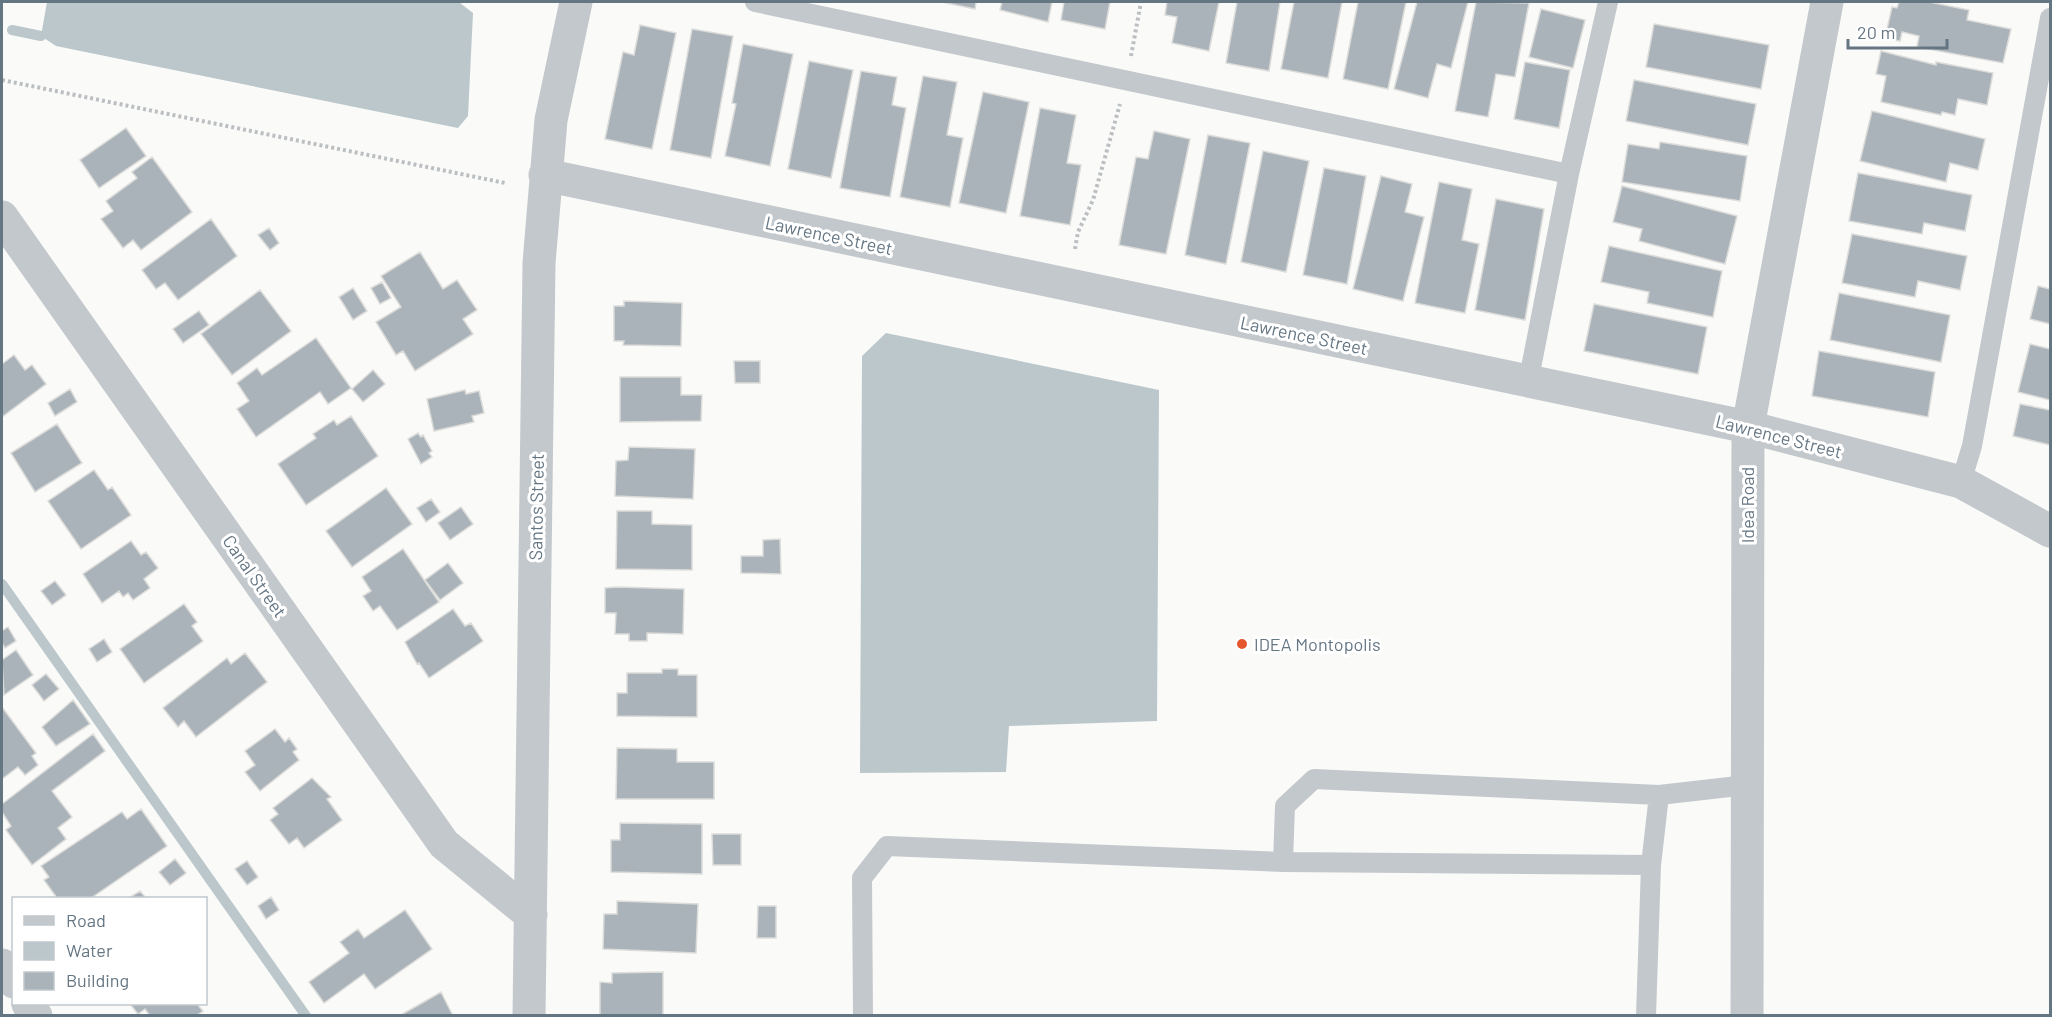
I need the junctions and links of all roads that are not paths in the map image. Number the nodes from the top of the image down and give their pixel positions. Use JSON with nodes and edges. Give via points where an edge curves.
{"nodes":[{"id":1,"x":576,"y":2,"type":"edge"},
{"id":2,"x":755,"y":2,"type":"edge"},
{"id":3,"x":1608,"y":2,"type":"edge"},
{"id":4,"x":1824,"y":2,"type":"edge"},
{"id":5,"x":2050,"y":18,"type":"edge"},
{"id":6,"x":1569,"y":174,"type":"junction"},
{"id":7,"x":546,"y":175,"type":"junction"},
{"id":8,"x":2,"y":217,"type":"edge"},
{"id":9,"x":1528,"y":383,"type":"junction"},
{"id":10,"x":1748,"y":427,"type":"junction"},
{"id":11,"x":1961,"y":482,"type":"junction"},
{"id":12,"x":2050,"y":531,"type":"edge"},
{"id":13,"x":1747,"y":785,"type":"junction"},
{"id":14,"x":1659,"y":795,"type":"junction"},
{"id":15,"x":1283,"y":862,"type":"junction"},
{"id":16,"x":1651,"y":865,"type":"junction"},
{"id":17,"x":531,"y":915,"type":"junction"},
{"id":18,"x":2,"y":965,"type":"edge"},
{"id":19,"x":12,"y":979,"type":"edge"},
{"id":20,"x":529,"y":1016,"type":"edge"},
{"id":21,"x":863,"y":1016,"type":"edge"},
{"id":22,"x":1646,"y":1016,"type":"edge"},
{"id":23,"x":1747,"y":1016,"type":"edge"}],
"edges":[{"from":1,"to":7,"type":"street","name":"Santos Street","via":[[551,120]]},
{"from":2,"to":6,"type":"lane"},
{"from":3,"to":6,"type":"lane"},
{"from":4,"to":10,"type":"street","name":"Idea Road"},
{"from":5,"to":11,"type":"lane","via":[[1972,446]]},
{"from":6,"to":9,"type":"lane"},
{"from":7,"to":9,"type":"street","name":"Lawrence Street"},
{"from":7,"to":17,"type":"street","name":"Santos Street","via":[[539,263]]},
{"from":8,"to":17,"type":"street","name":"Canal Street","via":[[444,844]]},
{"from":9,"to":10,"type":"street","name":"Lawrence Street"},
{"from":10,"to":11,"type":"street","name":"Lawrence Street"},
{"from":10,"to":13,"type":"street","name":"Idea Road"},
{"from":11,"to":12,"type":"street","name":"Lawrence Street"},
{"from":13,"to":14,"type":"lane"},
{"from":13,"to":23,"type":"street","name":"Idea Road"},
{"from":14,"to":15,"type":"lane","via":[[1314,779],[1284,806]]},
{"from":14,"to":16,"type":"lane"},
{"from":15,"to":16,"type":"lane"},
{"from":15,"to":21,"type":"lane","via":[[887,846],[862,878]]},
{"from":16,"to":22,"type":"lane"},
{"from":17,"to":20,"type":"street","name":"Santos Street"},
{"from":18,"to":19,"type":"street"}]}
